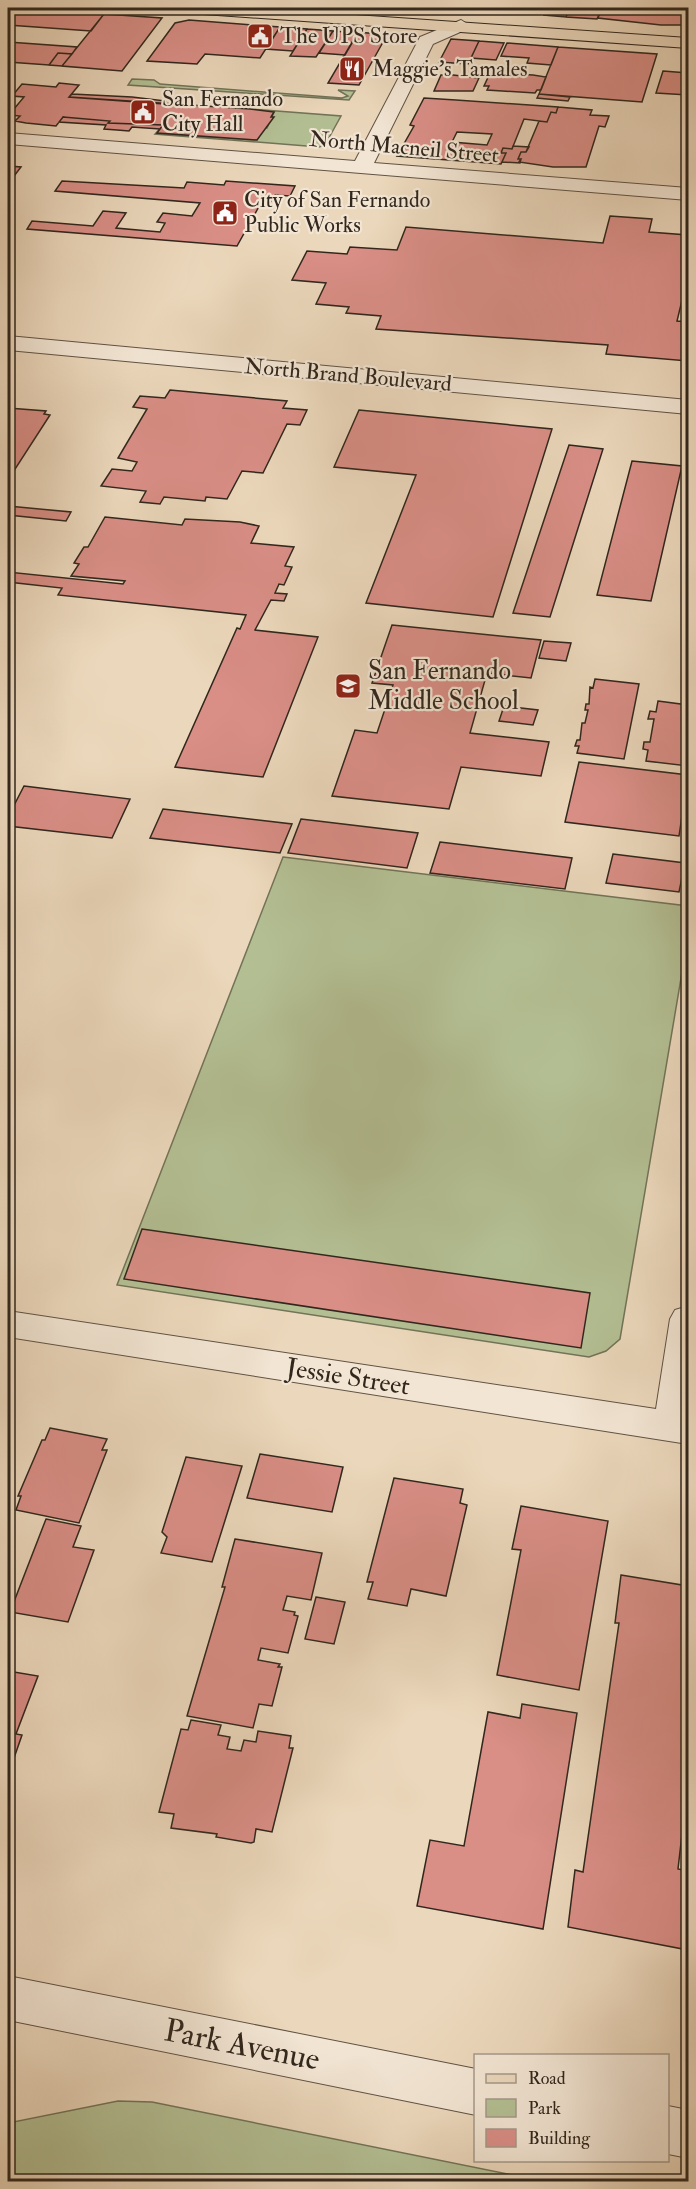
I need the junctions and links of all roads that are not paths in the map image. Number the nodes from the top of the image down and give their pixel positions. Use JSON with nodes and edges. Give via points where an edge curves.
{"nodes":[{"id":1,"x":189,"y":8,"type":"edge"},
{"id":2,"x":432,"y":15,"type":"edge"},
{"id":3,"x":461,"y":25,"type":"junction"},
{"id":4,"x":688,"y":43,"type":"edge"},
{"id":5,"x":8,"y":139,"type":"edge"},
{"id":6,"x":362,"y":167,"type":"junction"},
{"id":7,"x":688,"y":194,"type":"edge"},
{"id":8,"x":8,"y":343,"type":"edge"},
{"id":9,"x":688,"y":407,"type":"edge"},
{"id":10,"x":688,"y":1319,"type":"edge"},
{"id":11,"x":8,"y":1324,"type":"edge"},
{"id":12,"x":680,"y":1428,"type":"edge"},
{"id":13,"x":8,"y":1998,"type":"edge"},
{"id":14,"x":474,"y":2092,"type":"edge"},
{"id":15,"x":669,"y":2130,"type":"edge"},
{"id":16,"x":688,"y":2134,"type":"edge"}],
"edges":[{"from":1,"to":2,"type":"main road"},
{"from":2,"to":3,"type":"main road"},
{"from":3,"to":4,"type":"main road"},
{"from":3,"to":6,"type":"street","via":[[426,41]]},
{"from":5,"to":6,"type":"street","name":"North Macneil Street"},
{"from":6,"to":7,"type":"street","name":"North Macneil Street"},
{"from":8,"to":9,"type":"street","name":"North Brand Boulevard"},
{"from":10,"to":12,"type":"street"},
{"from":11,"to":12,"type":"street","name":"Jessie Street"},
{"from":13,"to":14,"type":"street","name":"Park Avenue"},
{"from":15,"to":16,"type":"street"}]}
